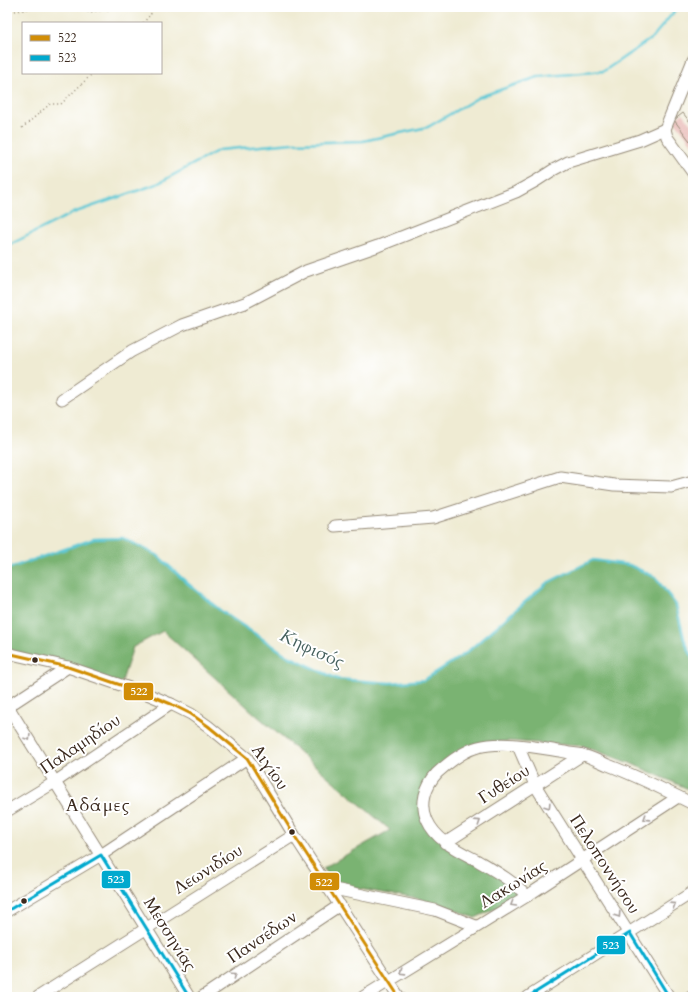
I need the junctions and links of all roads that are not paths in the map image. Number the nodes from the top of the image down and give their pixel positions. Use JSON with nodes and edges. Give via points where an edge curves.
{"nodes":[{"id":1,"x":693,"y":60,"type":"edge"},
{"id":2,"x":665,"y":129,"type":"junction"},
{"id":3,"x":693,"y":173,"type":"edge"},
{"id":4,"x":62,"y":399,"type":"dead end"},
{"id":5,"x":693,"y":482,"type":"edge"},
{"id":6,"x":335,"y":526,"type":"dead end"},
{"id":7,"x":7,"y":653,"type":"edge"},
{"id":8,"x":68,"y":667,"type":"junction"},
{"id":9,"x":171,"y":704,"type":"junction"},
{"id":10,"x":7,"y":706,"type":"edge"},
{"id":11,"x":518,"y":746,"type":"junction"},
{"id":12,"x":582,"y":755,"type":"junction"},
{"id":13,"x":247,"y":758,"type":"junction"},
{"id":14,"x":55,"y":782,"type":"junction"},
{"id":15,"x":535,"y":785,"type":"junction"},
{"id":16,"x":678,"y":797,"type":"junction"},
{"id":17,"x":693,"y":804,"type":"edge"},
{"id":18,"x":7,"y":811,"type":"edge"},
{"id":19,"x":294,"y":835,"type":"junction"},
{"id":20,"x":445,"y":843,"type":"junction"},
{"id":21,"x":101,"y":855,"type":"junction"},
{"id":22,"x":582,"y":860,"type":"junction"},
{"id":23,"x":329,"y":888,"type":"junction"},
{"id":24,"x":693,"y":892,"type":"edge"},
{"id":25,"x":527,"y":896,"type":"junction"},
{"id":26,"x":340,"y":905,"type":"junction"},
{"id":27,"x":7,"y":911,"type":"edge"},
{"id":28,"x":476,"y":926,"type":"junction"},
{"id":29,"x":146,"y":928,"type":"junction"},
{"id":30,"x":630,"y":933,"type":"junction"},
{"id":31,"x":389,"y":980,"type":"junction"},
{"id":32,"x":38,"y":997,"type":"edge"},
{"id":33,"x":189,"y":997,"type":"edge"},
{"id":34,"x":202,"y":997,"type":"edge"},
{"id":35,"x":363,"y":997,"type":"edge"},
{"id":36,"x":399,"y":997,"type":"edge"},
{"id":37,"x":528,"y":997,"type":"edge"},
{"id":38,"x":669,"y":997,"type":"edge"}],
"edges":[{"from":1,"to":2,"type":"street"},
{"from":2,"to":3,"type":"street"},
{"from":2,"to":4,"type":"street","via":[[640,140],[568,162],[516,192],[306,272],[245,304],[182,325],[132,351]]},
{"from":5,"to":6,"type":"street","via":[[671,487],[614,485],[560,477],[432,518]]},
{"from":7,"to":8,"type":"street","name":"Αιγίου"},
{"from":8,"to":9,"type":"street","name":"Αιγίου"},
{"from":8,"to":10,"type":"street"},
{"from":9,"to":13,"type":"street","name":"Αιγίου","via":[[208,726]]},
{"from":9,"to":14,"type":"street","name":"Παλαμηδίου"},
{"from":10,"to":14,"type":"street","name":"Μεσσηνίας","one_way":true},
{"from":11,"to":12,"type":"street"},
{"from":11,"to":15,"type":"street","name":"Πελοποννήσου"},
{"from":11,"to":20,"type":"street","via":[[478,747],[457,758],[436,775],[426,793],[423,807],[427,821]]},
{"from":12,"to":15,"type":"street","name":"Γυθείου"},
{"from":12,"to":16,"type":"street","via":[[632,774]]},
{"from":13,"to":19,"type":"street","name":"Αιγίου"},
{"from":13,"to":21,"type":"street"},
{"from":14,"to":18,"type":"street","name":"Παλαμηδίου"},
{"from":14,"to":21,"type":"street","name":"Μεσσηνίας"},
{"from":20,"to":15,"type":"street","name":"Γυθείου","one_way":true},
{"from":15,"to":22,"type":"street","name":"Πελοποννήσου","one_way":true},
{"from":16,"to":17,"type":"street"},
{"from":16,"to":22,"type":"street","name":"Λακωνίας","one_way":true},
{"from":19,"to":23,"type":"street","name":"Αιγίου"},
{"from":19,"to":29,"type":"street","name":"Λεωνιδίου"},
{"from":20,"to":25,"type":"street","via":[[511,881]]},
{"from":21,"to":27,"type":"street"},
{"from":21,"to":29,"type":"street","name":"Μεσσηνίας"},
{"from":22,"to":25,"type":"street","name":"Λακωνίας"},
{"from":22,"to":30,"type":"street","name":"Πελοποννήσου","one_way":true},
{"from":23,"to":26,"type":"street","name":"Αιγίου"},
{"from":23,"to":28,"type":"street","via":[[435,910]]},
{"from":30,"to":24,"type":"street","one_way":true},
{"from":25,"to":28,"type":"street","name":"Λακωνίας","one_way":true},
{"from":26,"to":31,"type":"street","name":"Αιγίου"},
{"from":34,"to":26,"type":"street","name":"Πανσέδων","one_way":true},
{"from":28,"to":31,"type":"street","name":"Λακωνίας","one_way":true},
{"from":29,"to":32,"type":"street","name":"Λεωνιδίου"},
{"from":29,"to":33,"type":"street","name":"Μεσσηνίας"},
{"from":30,"to":37,"type":"street"},
{"from":30,"to":38,"type":"street","name":"Πελοποννήσου"},
{"from":31,"to":35,"type":"street","name":"Λακωνίας"},
{"from":31,"to":36,"type":"street","name":"Αιγίου"}]}
